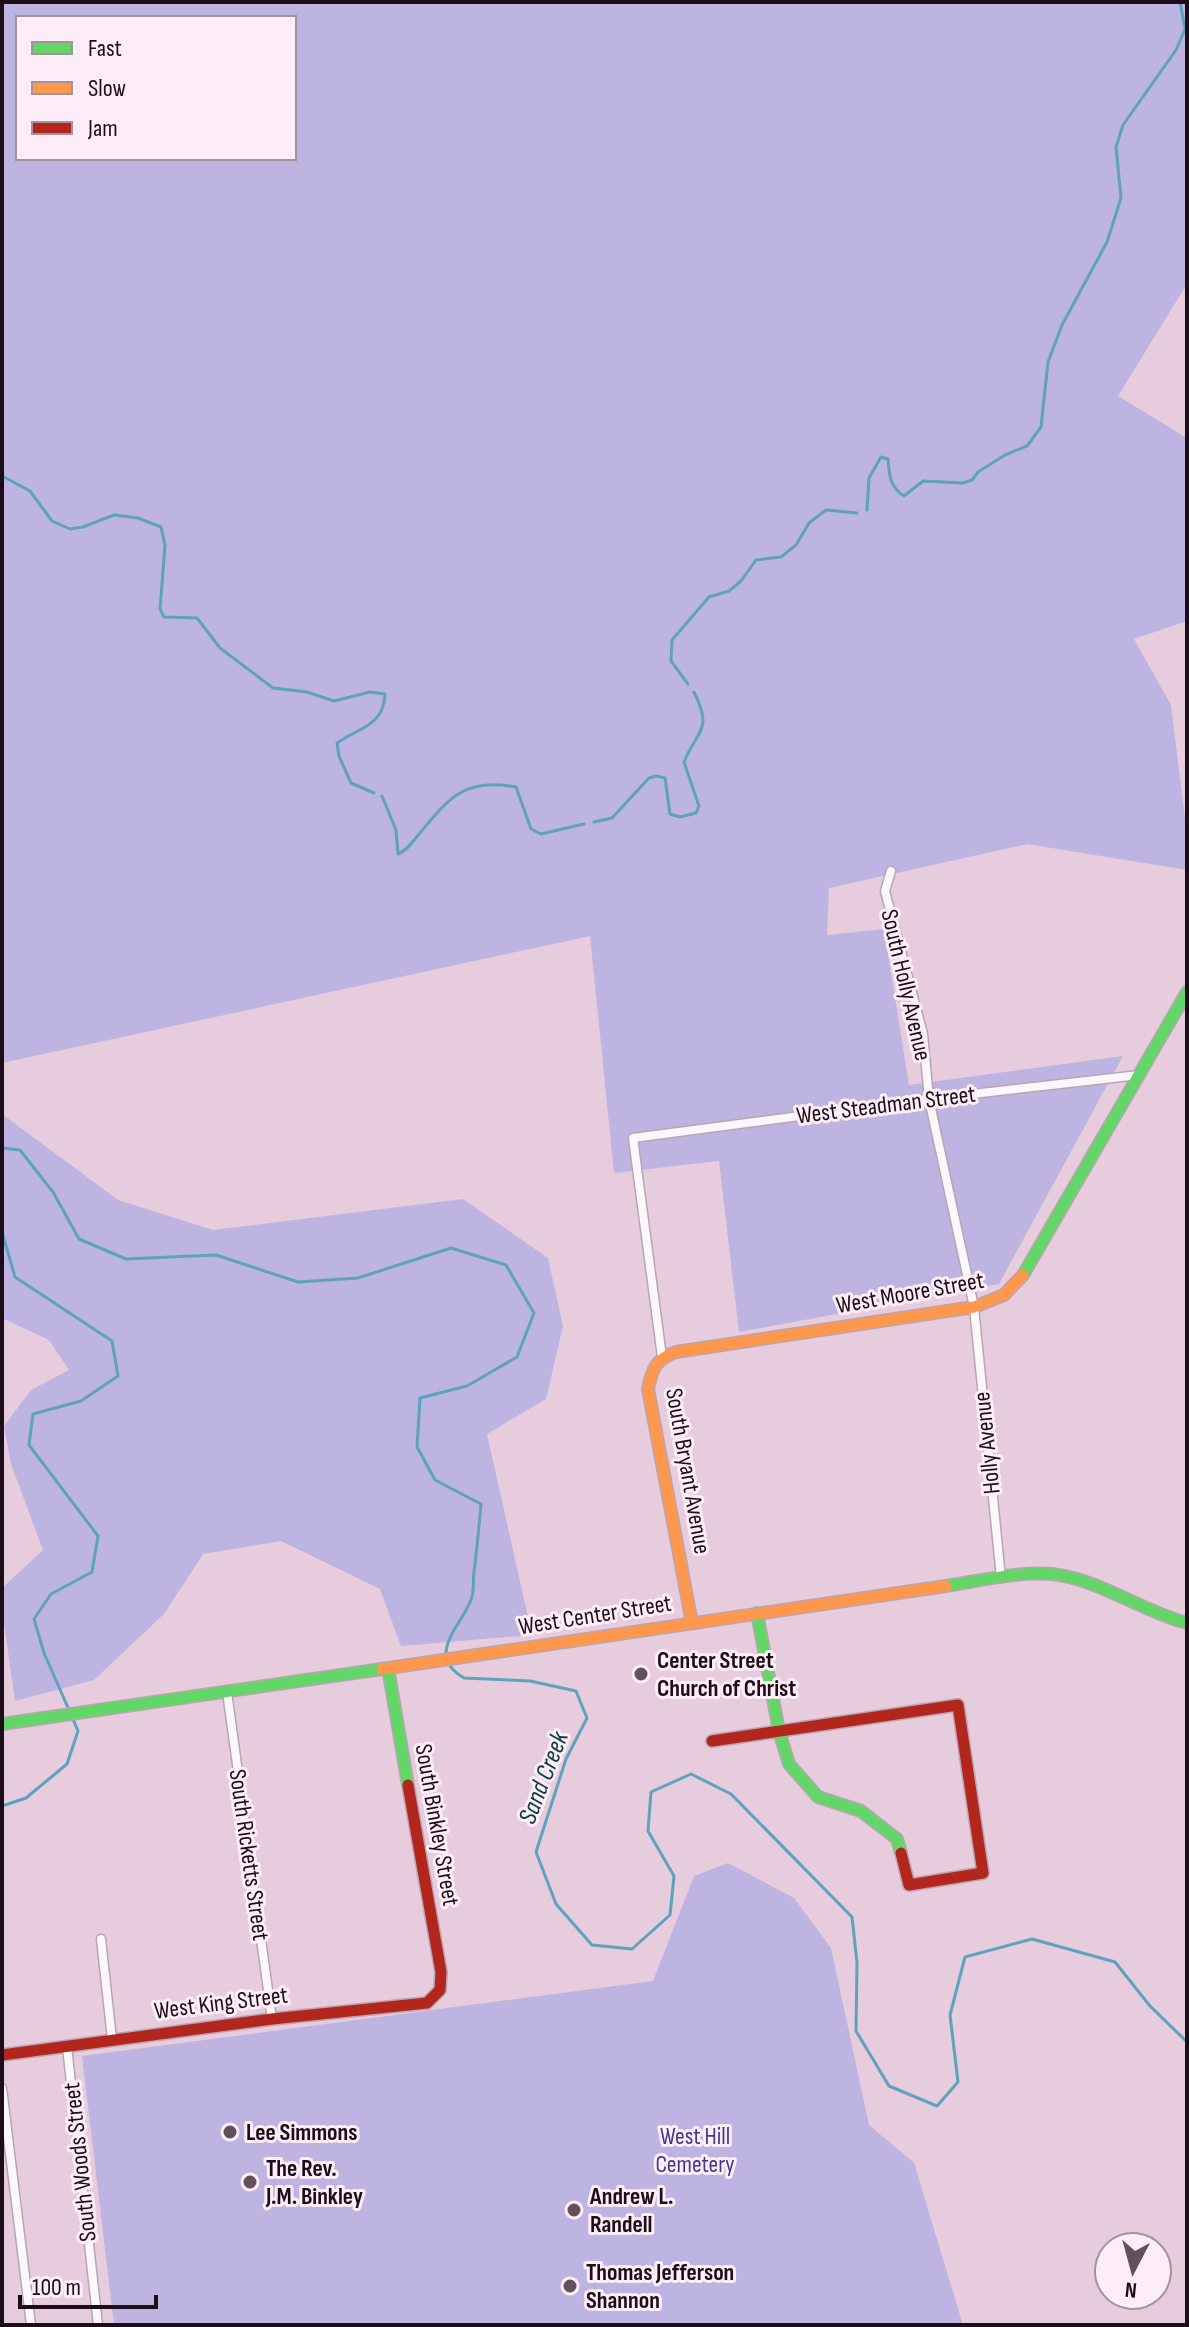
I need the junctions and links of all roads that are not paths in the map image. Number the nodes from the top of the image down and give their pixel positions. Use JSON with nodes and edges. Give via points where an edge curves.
{"nodes":[{"id":1,"x":891,"y":871,"type":"dead end"},
{"id":2,"x":1187,"y":992,"type":"edge"},
{"id":3,"x":1139,"y":1075,"type":"junction"},
{"id":4,"x":929,"y":1099,"type":"junction"},
{"id":5,"x":633,"y":1138,"type":"joint"},
{"id":6,"x":974,"y":1307,"type":"junction"},
{"id":7,"x":662,"y":1357,"type":"junction"},
{"id":8,"x":1001,"y":1578,"type":"junction"},
{"id":9,"x":757,"y":1613,"type":"junction"},
{"id":10,"x":692,"y":1623,"type":"junction"},
{"id":11,"x":1187,"y":1623,"type":"edge"},
{"id":12,"x":388,"y":1668,"type":"junction"},
{"id":13,"x":227,"y":1692,"type":"junction"},
{"id":14,"x":2,"y":1724,"type":"edge"},
{"id":15,"x":779,"y":1731,"type":"junction"},
{"id":16,"x":712,"y":1741,"type":"dead end"},
{"id":17,"x":101,"y":1939,"type":"dead end"},
{"id":18,"x":440,"y":1990,"type":"joint"},
{"id":19,"x":272,"y":2019,"type":"junction"},
{"id":20,"x":112,"y":2039,"type":"junction"},
{"id":21,"x":67,"y":2047,"type":"junction"},
{"id":22,"x":2,"y":2055,"type":"edge"},
{"id":23,"x":2,"y":2088,"type":"edge"},
{"id":24,"x":31,"y":2325,"type":"edge"},
{"id":25,"x":98,"y":2325,"type":"edge"}],
"edges":[{"from":1,"to":4,"type":"street","name":"South Holly Avenue","via":[[885,891],[923,1034]]},
{"from":2,"to":3,"type":"street","name":"West Moore Street"},
{"from":3,"to":4,"type":"street","name":"West Steadman Street"},
{"from":3,"to":6,"type":"street","name":"West Moore Street","via":[[1019,1281],[997,1301]]},
{"from":4,"to":5,"type":"street","name":"West Steadman Street"},
{"from":4,"to":6,"type":"street","name":"South Holly Avenue"},
{"from":5,"to":7,"type":"street","name":"South Bryant Avenue"},
{"from":6,"to":7,"type":"street","name":"West Moore Street"},
{"from":6,"to":8,"type":"street","name":"Holly Avenue"},
{"from":7,"to":10,"type":"street","name":"South Bryant Avenue","via":[[652,1368],[648,1389]]},
{"from":8,"to":9,"type":"street","name":"West Center Street"},
{"from":8,"to":11,"type":"street","name":"West Center Street","via":[[1051,1573],[1080,1579],[1162,1618]]},
{"from":9,"to":10,"type":"street","name":"West Center Street"},
{"from":9,"to":15,"type":"street"},
{"from":10,"to":12,"type":"street","name":"West Center Street"},
{"from":12,"to":13,"type":"street","name":"West Center Street"},
{"from":12,"to":18,"type":"street","name":"South Binkley Street"},
{"from":13,"to":14,"type":"street","name":"West Center Street"},
{"from":13,"to":19,"type":"street","name":"South Ricketts Street"},
{"from":15,"to":15,"type":"street","via":[[789,1764],[818,1797],[861,1811],[897,1839],[909,1885],[983,1873],[958,1705]]},
{"from":15,"to":16,"type":"street"},
{"from":17,"to":20,"type":"street"},
{"from":18,"to":19,"type":"street","name":"West King Street","via":[[427,2003]]},
{"from":19,"to":20,"type":"street","name":"West King Street"},
{"from":20,"to":21,"type":"street","name":"West King Street"},
{"from":21,"to":22,"type":"street","name":"West King Street"},
{"from":21,"to":25,"type":"street","name":"South Woods Street"},
{"from":23,"to":24,"type":"street"}]}
